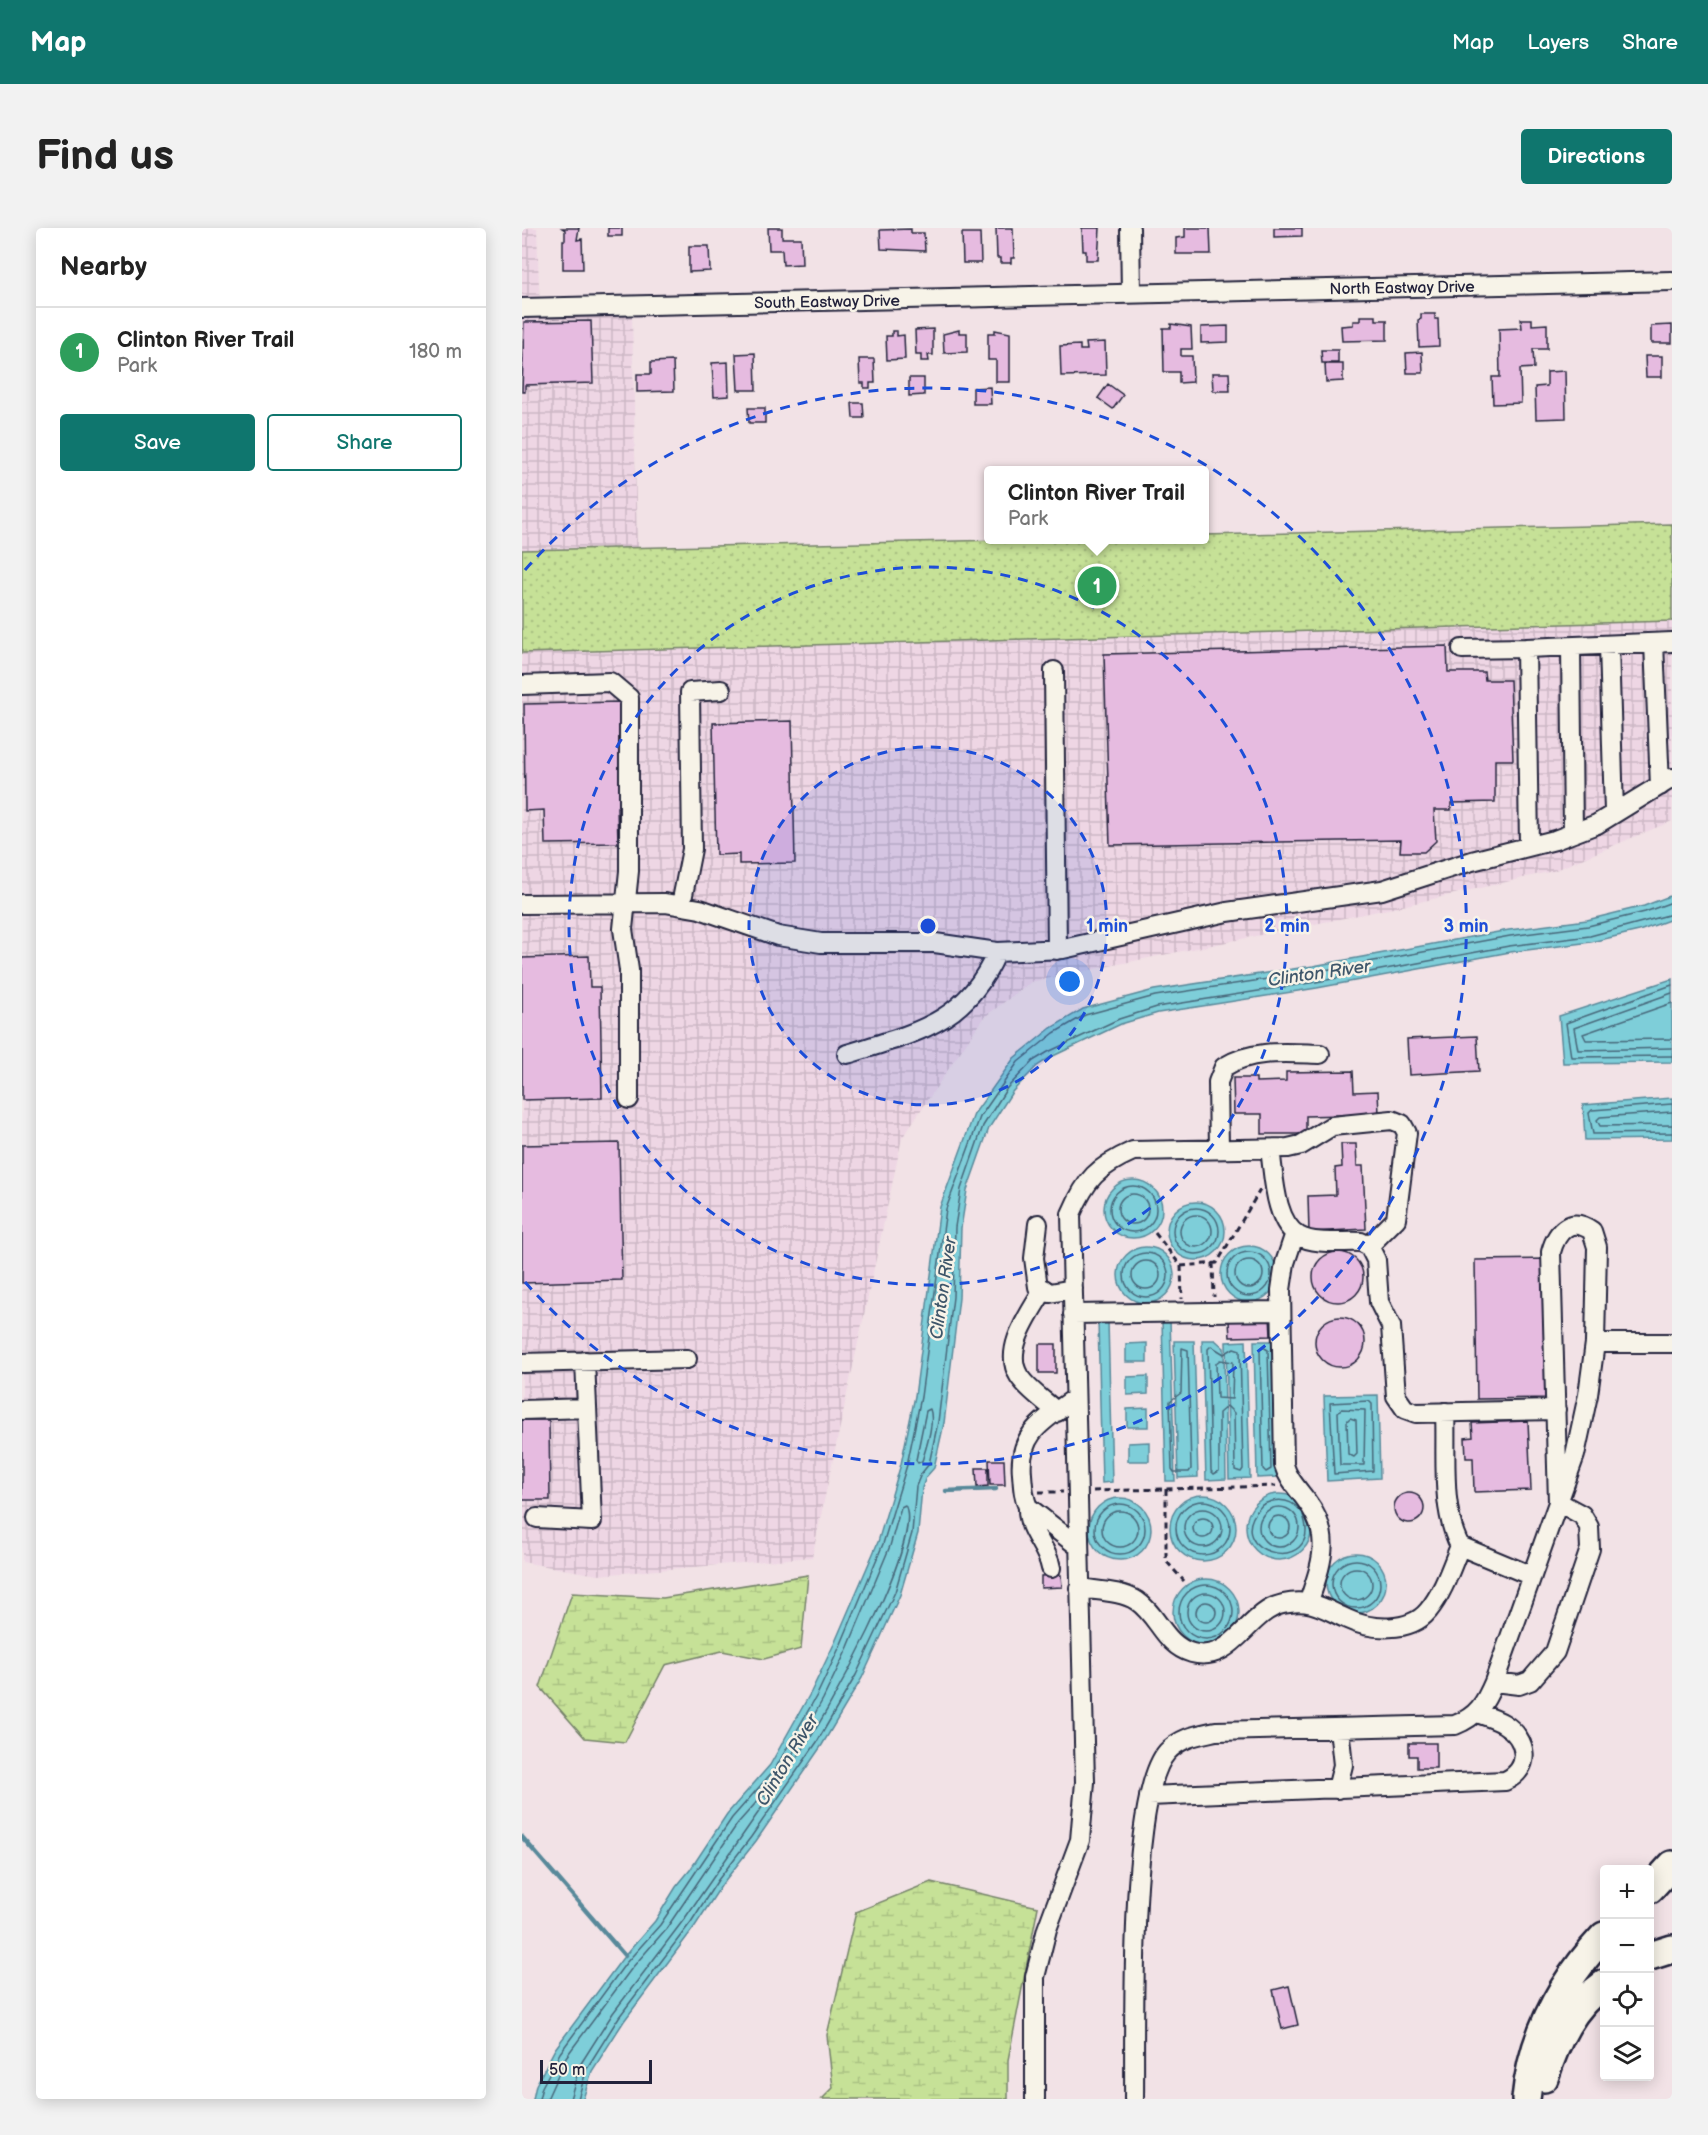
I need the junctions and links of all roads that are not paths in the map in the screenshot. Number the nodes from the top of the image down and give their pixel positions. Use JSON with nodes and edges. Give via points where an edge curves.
{"nodes":[{"id":1,"x":1130,"y":228,"type":"edge"},
{"id":2,"x":1672,"y":281,"type":"edge"},
{"id":3,"x":1131,"y":293,"type":"junction"},
{"id":4,"x":522,"y":308,"type":"edge"},
{"id":5,"x":1672,"y":642,"type":"edge"},
{"id":6,"x":1654,"y":643,"type":"junction"},
{"id":7,"x":1609,"y":645,"type":"junction"},
{"id":8,"x":1571,"y":647,"type":"junction"},
{"id":9,"x":1526,"y":648,"type":"junction"},
{"id":10,"x":1462,"y":649,"type":"dead end"},
{"id":11,"x":1054,"y":671,"type":"dead end"},
{"id":12,"x":522,"y":685,"type":"edge"},
{"id":13,"x":721,"y":690,"type":"dead end"},
{"id":14,"x":1666,"y":782,"type":"edge"},
{"id":15,"x":1614,"y":813,"type":"junction"},
{"id":16,"x":1573,"y":833,"type":"junction"},
{"id":17,"x":1529,"y":845,"type":"junction"},
{"id":18,"x":626,"y":902,"type":"junction"},
{"id":19,"x":522,"y":904,"type":"edge"},
{"id":20,"x":681,"y":905,"type":"junction"},
{"id":21,"x":1057,"y":950,"type":"junction"},
{"id":22,"x":997,"y":952,"type":"junction"},
{"id":23,"x":847,"y":1054,"type":"dead end"},
{"id":24,"x":1320,"y":1054,"type":"dead end"},
{"id":25,"x":629,"y":1099,"type":"dead end"},
{"id":26,"x":1219,"y":1149,"type":"junction"},
{"id":27,"x":1270,"y":1149,"type":"junction"},
{"id":28,"x":1038,"y":1224,"type":"dead end"},
{"id":29,"x":1295,"y":1233,"type":"junction"},
{"id":30,"x":1370,"y":1246,"type":"junction"},
{"id":31,"x":1044,"y":1289,"type":"junction"},
{"id":32,"x":1073,"y":1289,"type":"junction"},
{"id":33,"x":1281,"y":1311,"type":"junction"},
{"id":34,"x":1073,"y":1314,"type":"junction"},
{"id":35,"x":1672,"y":1342,"type":"edge"},
{"id":36,"x":1595,"y":1343,"type":"junction"},
{"id":37,"x":687,"y":1359,"type":"dead end"},
{"id":38,"x":585,"y":1361,"type":"junction"},
{"id":39,"x":522,"y":1363,"type":"edge"},
{"id":40,"x":1075,"y":1398,"type":"junction"},
{"id":41,"x":587,"y":1408,"type":"junction"},
{"id":42,"x":522,"y":1410,"type":"edge"},
{"id":43,"x":1556,"y":1410,"type":"junction"},
{"id":44,"x":1057,"y":1412,"type":"junction"},
{"id":45,"x":1445,"y":1412,"type":"junction"},
{"id":46,"x":1025,"y":1500,"type":"junction"},
{"id":47,"x":1558,"y":1502,"type":"junction"},
{"id":48,"x":537,"y":1518,"type":"dead end"},
{"id":49,"x":1460,"y":1546,"type":"junction"},
{"id":50,"x":1079,"y":1547,"type":"junction"},
{"id":51,"x":1051,"y":1568,"type":"dead end"},
{"id":52,"x":1532,"y":1576,"type":"junction"},
{"id":53,"x":1079,"y":1588,"type":"junction"},
{"id":54,"x":1310,"y":1601,"type":"junction"},
{"id":55,"x":1494,"y":1682,"type":"junction"},
{"id":56,"x":1477,"y":1713,"type":"junction"},
{"id":57,"x":1339,"y":1728,"type":"junction"},
{"id":58,"x":1337,"y":1789,"type":"junction"},
{"id":59,"x":1149,"y":1796,"type":"junction"},
{"id":60,"x":1672,"y":1865,"type":"edge"},
{"id":61,"x":1654,"y":1884,"type":"edge"},
{"id":62,"x":1600,"y":1942,"type":"edge"},
{"id":63,"x":1672,"y":1949,"type":"edge"},
{"id":64,"x":1654,"y":1955,"type":"edge"},
{"id":65,"x":1600,"y":1987,"type":"edge"},
{"id":66,"x":1035,"y":2099,"type":"edge"},
{"id":67,"x":1134,"y":2099,"type":"edge"},
{"id":68,"x":1526,"y":2099,"type":"edge"},
{"id":69,"x":1540,"y":2099,"type":"edge"}],
"edges":[{"from":1,"to":3,"type":"street"},
{"from":2,"to":3,"type":"street","name":"North Eastway Drive"},
{"from":3,"to":4,"type":"street","name":"South Eastway Drive"},
{"from":5,"to":6,"type":"street"},
{"from":6,"to":7,"type":"street"},
{"from":6,"to":14,"type":"street"},
{"from":7,"to":8,"type":"street"},
{"from":7,"to":15,"type":"street"},
{"from":8,"to":9,"type":"street"},
{"from":8,"to":16,"type":"street"},
{"from":9,"to":10,"type":"street"},
{"from":9,"to":17,"type":"street"},
{"from":11,"to":21,"type":"street"},
{"from":12,"to":18,"type":"street","via":[[610,682],[629,698]]},
{"from":13,"to":20,"type":"street","via":[[690,692],[692,849]]},
{"from":14,"to":15,"type":"street"},
{"from":15,"to":16,"type":"street"},
{"from":16,"to":17,"type":"street"},
{"from":17,"to":21,"type":"street","via":[[1382,890],[1227,912]]},
{"from":18,"to":19,"type":"street"},
{"from":18,"to":20,"type":"street"},
{"from":18,"to":25,"type":"street","via":[[623,929],[629,970]]},
{"from":20,"to":22,"type":"street","via":[[809,942],[935,943]]},
{"from":21,"to":22,"type":"street"},
{"from":22,"to":23,"type":"street","via":[[990,968],[956,1012],[920,1031]]},
{"from":24,"to":26,"type":"street","via":[[1251,1056],[1224,1067],[1218,1082]]},
{"from":26,"to":27,"type":"street"},
{"from":26,"to":32,"type":"street","via":[[1133,1151],[1089,1178],[1071,1214]]},
{"from":27,"to":29,"type":"street","via":[[1282,1215]]},
{"from":27,"to":30,"type":"street","via":[[1301,1145],[1332,1126],[1377,1120],[1402,1124],[1407,1134],[1396,1219]]},
{"from":28,"to":31,"type":"street","via":[[1035,1275],[1038,1287]]},
{"from":29,"to":30,"type":"street","via":[[1308,1239]]},
{"from":29,"to":33,"type":"street","via":[[1285,1263]]},
{"from":30,"to":45,"type":"street","via":[[1376,1260],[1379,1302],[1391,1326],[1396,1396],[1405,1409],[1416,1413]]},
{"from":31,"to":32,"type":"street","via":[[1050,1293]]},
{"from":31,"to":44,"type":"street","via":[[1019,1332],[1015,1366],[1019,1377]]},
{"from":32,"to":34,"type":"street"},
{"from":33,"to":34,"type":"street"},
{"from":33,"to":54,"type":"street","via":[[1284,1465],[1287,1477],[1317,1515],[1323,1529],[1320,1567]]},
{"from":34,"to":40,"type":"street"},
{"from":35,"to":36,"type":"street"},
{"from":36,"to":43,"type":"street","via":[[1597,1247],[1592,1231],[1573,1224],[1555,1237],[1551,1252]]},
{"from":36,"to":47,"type":"street","via":[[1575,1455]]},
{"from":37,"to":38,"type":"street"},
{"from":38,"to":39,"type":"street"},
{"from":38,"to":41,"type":"street"},
{"from":40,"to":44,"type":"street"},
{"from":40,"to":50,"type":"street"},
{"from":41,"to":42,"type":"street"},
{"from":41,"to":48,"type":"street","via":[[592,1521]]},
{"from":43,"to":45,"type":"street"},
{"from":43,"to":47,"type":"street"},
{"from":44,"to":46,"type":"street","via":[[1033,1430],[1024,1444],[1020,1459]]},
{"from":45,"to":49,"type":"street","via":[[1449,1503]]},
{"from":46,"to":50,"type":"street"},
{"from":46,"to":51,"type":"street","via":[[1029,1525]]},
{"from":47,"to":52,"type":"street"},
{"from":47,"to":55,"type":"street","via":[[1582,1515],[1589,1527],[1590,1549],[1555,1652],[1530,1681],[1519,1685]]},
{"from":49,"to":52,"type":"street"},
{"from":49,"to":54,"type":"street","via":[[1427,1613],[1406,1624],[1381,1628],[1357,1624]]},
{"from":50,"to":53,"type":"street"},
{"from":52,"to":55,"type":"street"},
{"from":53,"to":54,"type":"street","via":[[1135,1599],[1177,1647],[1194,1653],[1216,1653],[1266,1611],[1282,1604]]},
{"from":53,"to":66,"type":"street","via":[[1085,1782],[1080,1840],[1047,1929],[1035,1977]]},
{"from":55,"to":56,"type":"street"},
{"from":56,"to":57,"type":"street","via":[[1455,1725]]},
{"from":56,"to":58,"type":"street","via":[[1504,1724],[1516,1734],[1524,1748],[1517,1776],[1505,1781]]},
{"from":57,"to":58,"type":"street","via":[[1343,1765]]},
{"from":57,"to":59,"type":"street","via":[[1216,1731],[1187,1737],[1166,1753]]},
{"from":58,"to":59,"type":"street"},
{"from":59,"to":67,"type":"street","via":[[1138,1878]]},
{"from":60,"to":61,"type":"highway"},
{"from":62,"to":68,"type":"highway","via":[[1562,1990],[1542,2028],[1528,2073]]},
{"from":63,"to":64,"type":"highway"},
{"from":65,"to":69,"type":"highway","via":[[1569,2019],[1551,2055]]}]}
